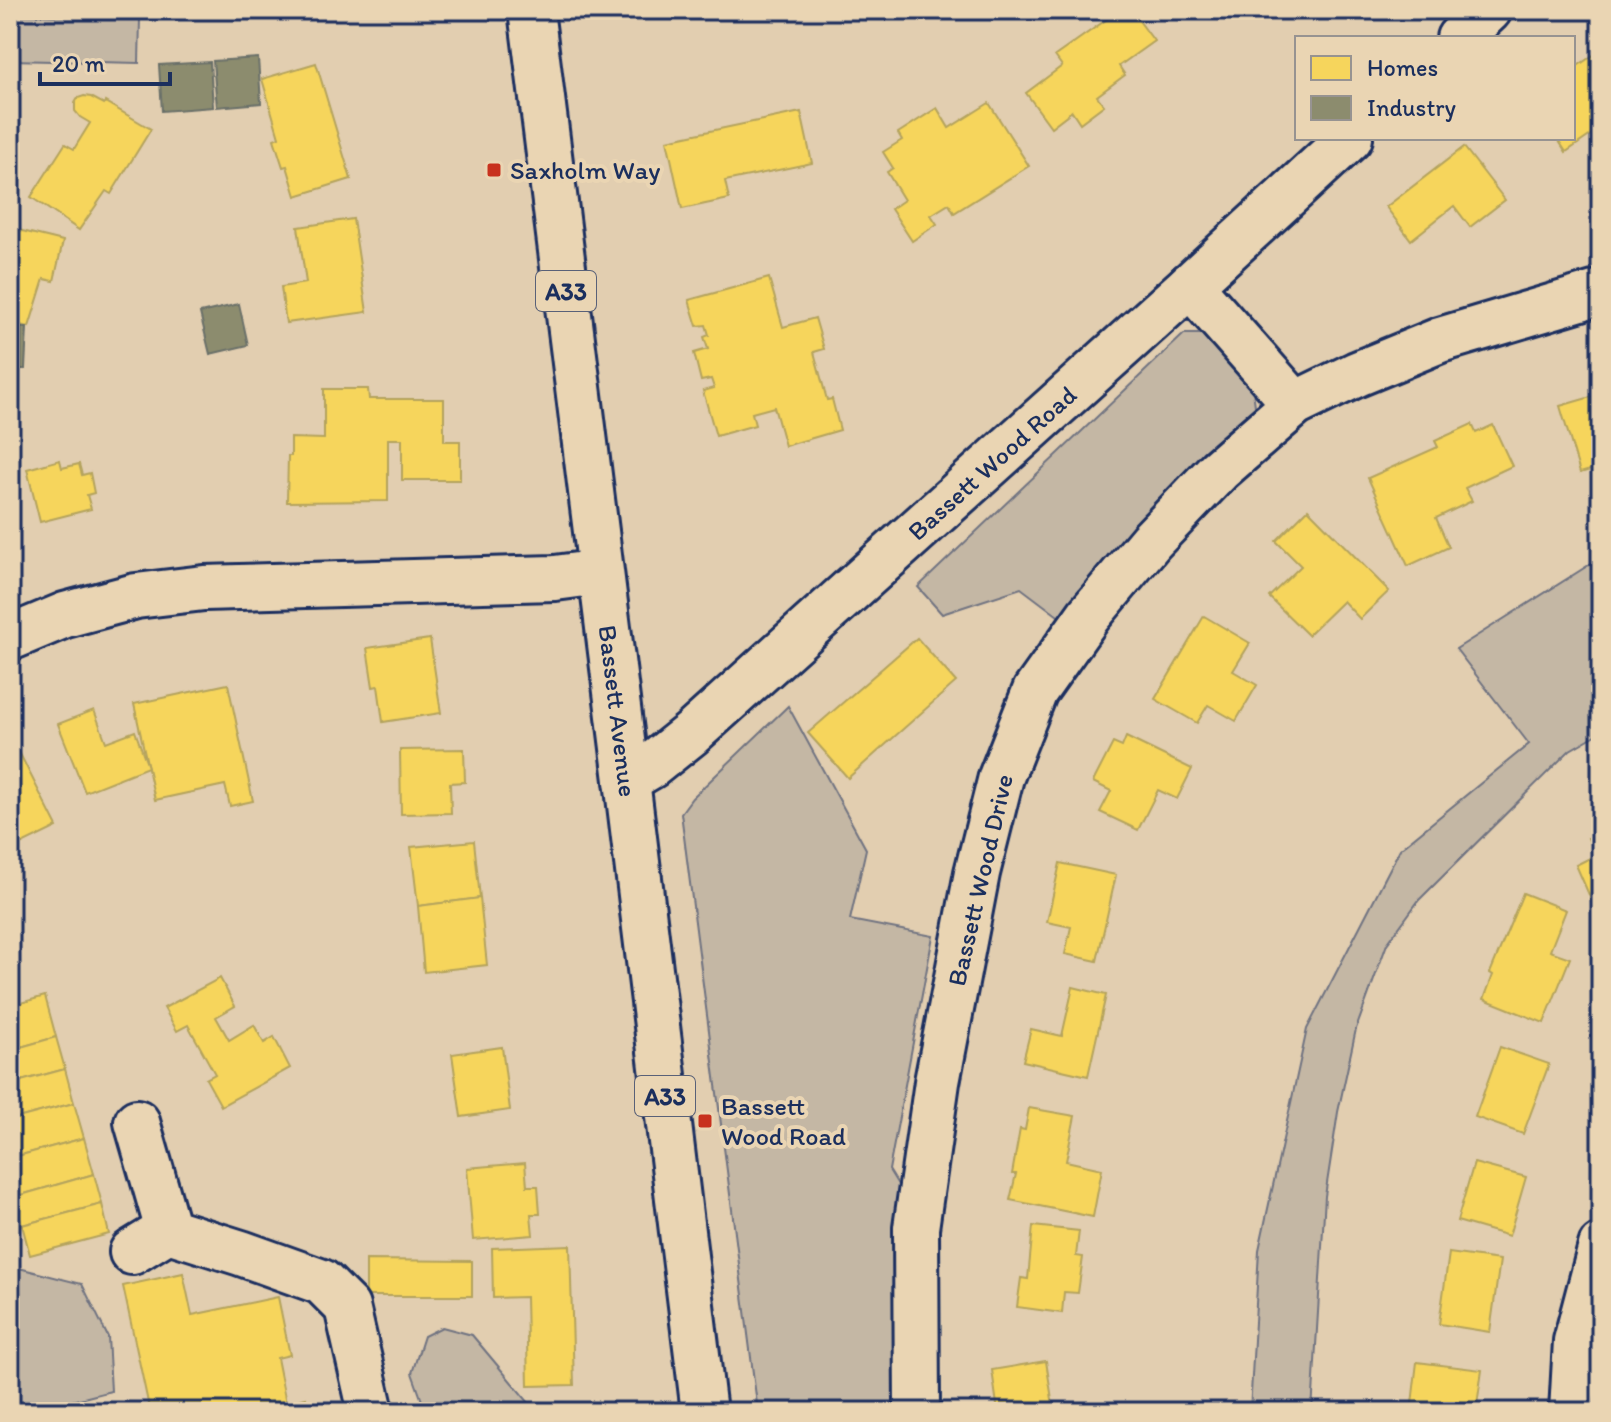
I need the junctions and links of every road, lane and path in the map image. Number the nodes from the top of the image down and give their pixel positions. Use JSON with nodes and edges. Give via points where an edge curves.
{"nodes":[{"id":1,"x":531,"y":10,"type":"edge"},
{"id":2,"x":1489,"y":10,"type":"edge"},
{"id":3,"x":1461,"y":36,"type":"edge"},
{"id":4,"x":1348,"y":140,"type":"edge"},
{"id":5,"x":1190,"y":285,"type":"junction"},
{"id":6,"x":1601,"y":292,"type":"edge"},
{"id":7,"x":1295,"y":404,"type":"junction"},
{"id":8,"x":600,"y":572,"type":"junction"},
{"id":9,"x":10,"y":638,"type":"edge"},
{"id":10,"x":627,"y":780,"type":"junction"},
{"id":11,"x":137,"y":1122,"type":"dead end"},
{"id":12,"x":168,"y":1230,"type":"junction"},
{"id":13,"x":1601,"y":1246,"type":"edge"},
{"id":14,"x":132,"y":1252,"type":"dead end"},
{"id":15,"x":371,"y":1412,"type":"edge"},
{"id":16,"x":704,"y":1412,"type":"edge"},
{"id":17,"x":917,"y":1412,"type":"edge"},
{"id":18,"x":1572,"y":1412,"type":"edge"}],
"edges":[{"from":1,"to":8,"type":"street","name":"Bassett Avenue","number":"A33"},
{"from":2,"to":3,"type":"street"},
{"from":4,"to":5,"type":"street","name":"Bassett Wood Road"},
{"from":5,"to":7,"type":"street"},
{"from":5,"to":10,"type":"street","name":"Bassett Wood Road","via":[[691,734]]},
{"from":6,"to":7,"type":"street","name":"Bassett Wood Drive","via":[[1440,340]]},
{"from":7,"to":17,"type":"street","name":"Bassett Wood Drive","via":[[1219,470],[1089,615],[1035,691],[1001,777],[937,1082],[916,1228]]},
{"from":8,"to":9,"type":"street","via":[[555,578],[204,588],[136,596],[65,615]]},
{"from":8,"to":10,"type":"street","name":"Bassett Avenue","number":"A33"},
{"from":10,"to":16,"type":"street","name":"Bassett Avenue","number":"A33"},
{"from":11,"to":12,"type":"street"},
{"from":12,"to":14,"type":"street"},
{"from":12,"to":15,"type":"street","via":[[322,1282],[347,1307]]},
{"from":13,"to":18,"type":"street","via":[[1576,1341]]}]}
